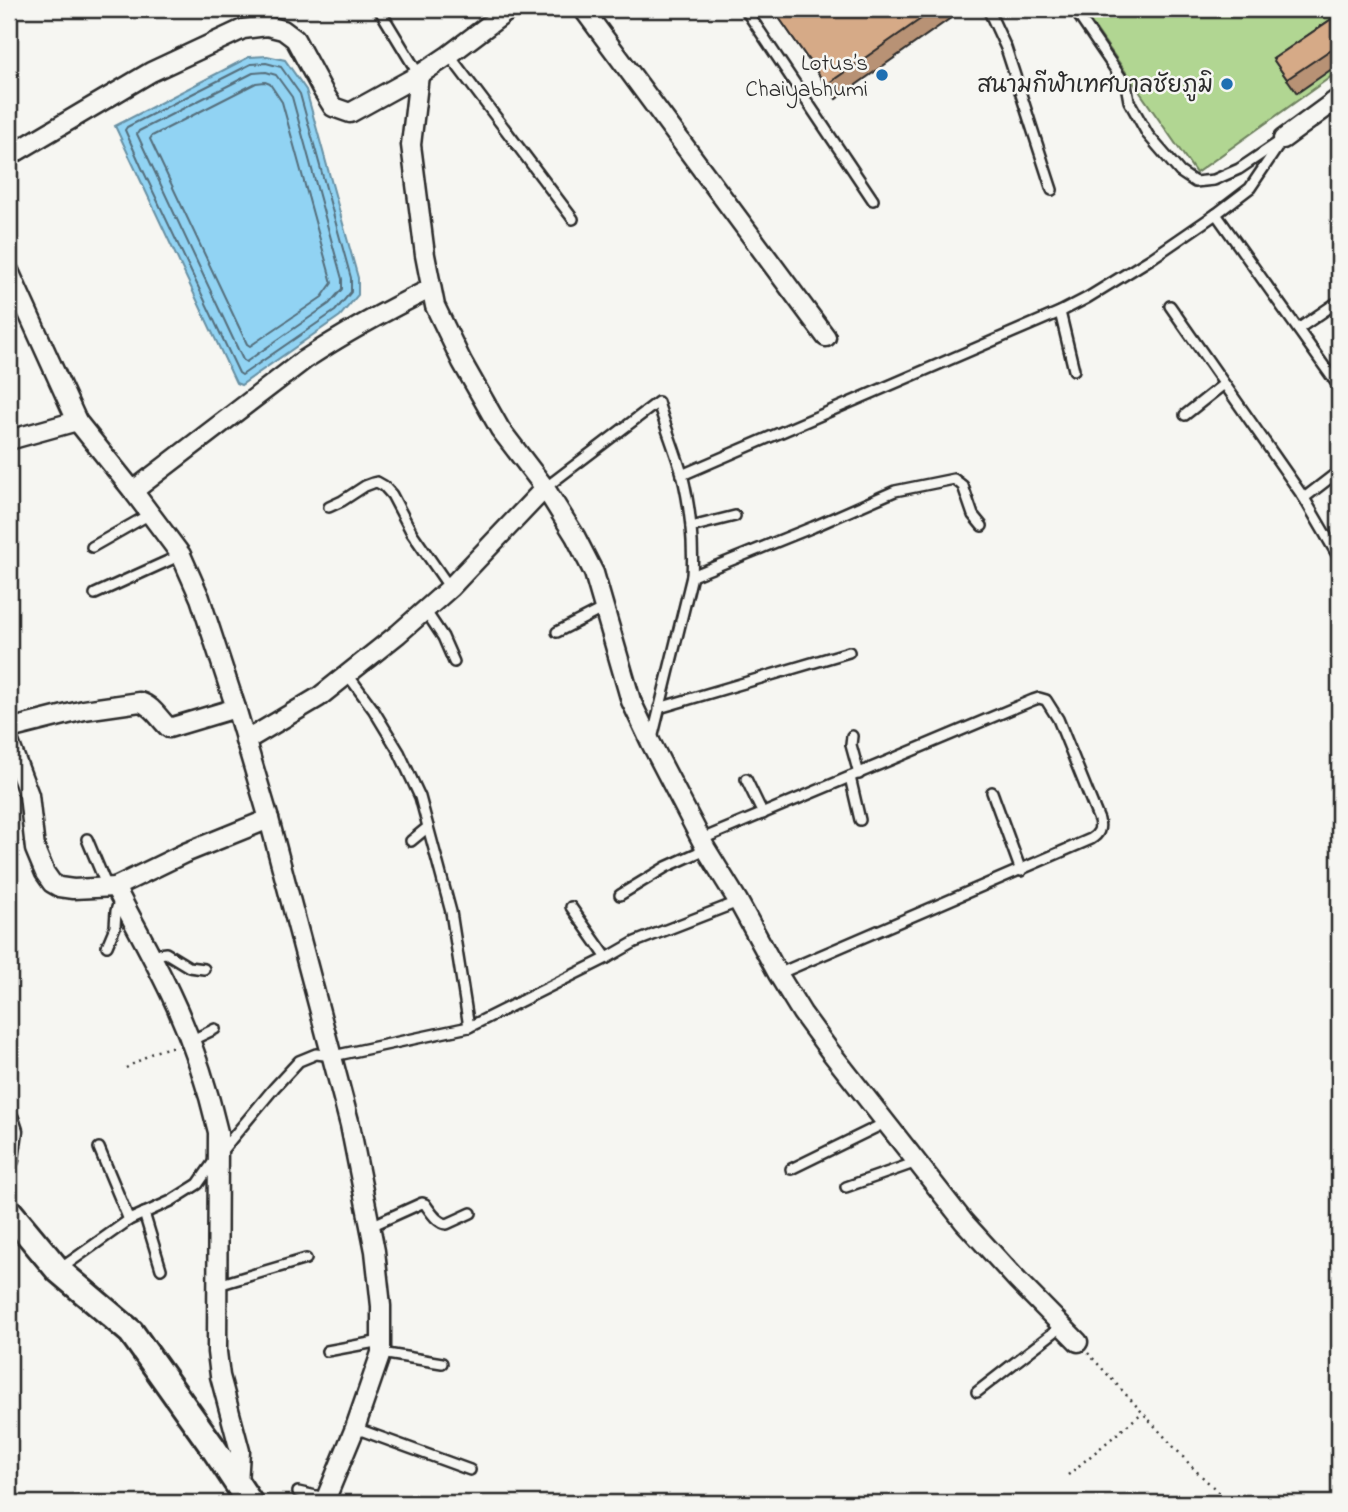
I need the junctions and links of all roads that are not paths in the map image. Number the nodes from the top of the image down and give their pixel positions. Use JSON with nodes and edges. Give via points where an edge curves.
{"nodes":[{"id":1,"x":380,"y":9,"type":"edge"},
{"id":2,"x":510,"y":9,"type":"edge"},
{"id":3,"x":583,"y":9,"type":"edge"},
{"id":4,"x":745,"y":9,"type":"edge"},
{"id":5,"x":988,"y":9,"type":"edge"},
{"id":6,"x":1074,"y":9,"type":"edge"},
{"id":7,"x":449,"y":55,"type":"junction"},
{"id":8,"x":419,"y":75,"type":"junction"},
{"id":9,"x":1339,"y":98,"type":"edge"},
{"id":10,"x":1283,"y":139,"type":"junction"},
{"id":11,"x":9,"y":156,"type":"edge"},
{"id":12,"x":1052,"y":190,"type":"dead end"},
{"id":13,"x":873,"y":200,"type":"dead end"},
{"id":14,"x":1216,"y":214,"type":"junction"},
{"id":15,"x":573,"y":219,"type":"dead end"},
{"id":16,"x":9,"y":271,"type":"edge"},
{"id":17,"x":430,"y":289,"type":"junction"},
{"id":18,"x":1339,"y":301,"type":"edge"},
{"id":19,"x":1170,"y":306,"type":"dead end"},
{"id":20,"x":1060,"y":312,"type":"junction"},
{"id":21,"x":1298,"y":329,"type":"junction"},
{"id":22,"x":826,"y":337,"type":"dead end"},
{"id":23,"x":1074,"y":370,"type":"dead end"},
{"id":24,"x":1224,"y":384,"type":"junction"},
{"id":25,"x":1339,"y":387,"type":"edge"},
{"id":26,"x":1185,"y":415,"type":"dead end"},
{"id":27,"x":77,"y":421,"type":"junction"},
{"id":28,"x":9,"y":440,"type":"edge"},
{"id":29,"x":1339,"y":471,"type":"edge"},
{"id":30,"x":682,"y":475,"type":"junction"},
{"id":31,"x":545,"y":488,"type":"junction"},
{"id":32,"x":133,"y":491,"type":"junction"},
{"id":33,"x":1304,"y":498,"type":"junction"},
{"id":34,"x":329,"y":507,"type":"dead end"},
{"id":35,"x":150,"y":514,"type":"junction"},
{"id":36,"x":736,"y":516,"type":"dead end"},
{"id":37,"x":982,"y":526,"type":"dead end"},
{"id":38,"x":691,"y":527,"type":"junction"},
{"id":39,"x":92,"y":547,"type":"dead end"},
{"id":40,"x":181,"y":555,"type":"junction"},
{"id":41,"x":1339,"y":558,"type":"edge"},
{"id":42,"x":692,"y":576,"type":"junction"},
{"id":43,"x":450,"y":588,"type":"junction"},
{"id":44,"x":95,"y":594,"type":"dead end"},
{"id":45,"x":604,"y":608,"type":"junction"},
{"id":46,"x":425,"y":610,"type":"junction"},
{"id":47,"x":557,"y":632,"type":"dead end"},
{"id":48,"x":849,"y":652,"type":"dead end"},
{"id":49,"x":454,"y":662,"type":"dead end"},
{"id":50,"x":348,"y":674,"type":"junction"},
{"id":51,"x":236,"y":708,"type":"junction"},
{"id":52,"x":659,"y":708,"type":"junction"},
{"id":53,"x":9,"y":729,"type":"edge"},
{"id":54,"x":852,"y":736,"type":"dead end"},
{"id":55,"x":245,"y":740,"type":"junction"},
{"id":56,"x":9,"y":742,"type":"edge"},
{"id":57,"x":651,"y":743,"type":"junction"},
{"id":58,"x":854,"y":776,"type":"junction"},
{"id":59,"x":746,"y":779,"type":"dead end"},
{"id":60,"x":992,"y":792,"type":"dead end"},
{"id":61,"x":763,"y":814,"type":"junction"},
{"id":62,"x":269,"y":819,"type":"junction"},
{"id":63,"x":860,"y":820,"type":"dead end"},
{"id":64,"x":428,"y":828,"type":"junction"},
{"id":65,"x":87,"y":839,"type":"dead end"},
{"id":66,"x":411,"y":841,"type":"dead end"},
{"id":67,"x":704,"y":844,"type":"junction"},
{"id":68,"x":1021,"y":871,"type":"junction"},
{"id":69,"x":114,"y":890,"type":"junction"},
{"id":70,"x":620,"y":895,"type":"dead end"},
{"id":71,"x":738,"y":901,"type":"junction"},
{"id":72,"x":571,"y":907,"type":"dead end"},
{"id":73,"x":107,"y":946,"type":"dead end"},
{"id":74,"x":150,"y":955,"type":"junction"},
{"id":75,"x":607,"y":958,"type":"junction"},
{"id":76,"x":204,"y":969,"type":"dead end"},
{"id":77,"x":778,"y":974,"type":"junction"},
{"id":78,"x":470,"y":1027,"type":"junction"},
{"id":79,"x":215,"y":1029,"type":"dead end"},
{"id":80,"x":190,"y":1041,"type":"junction"},
{"id":81,"x":333,"y":1056,"type":"junction"},
{"id":82,"x":9,"y":1119,"type":"edge"},
{"id":83,"x":887,"y":1122,"type":"junction"},
{"id":84,"x":99,"y":1148,"type":"dead end"},
{"id":85,"x":219,"y":1154,"type":"junction"},
{"id":86,"x":9,"y":1160,"type":"edge"},
{"id":87,"x":917,"y":1162,"type":"junction"},
{"id":88,"x":792,"y":1169,"type":"dead end"},
{"id":89,"x":846,"y":1187,"type":"dead end"},
{"id":90,"x":9,"y":1211,"type":"edge"},
{"id":91,"x":144,"y":1213,"type":"junction"},
{"id":92,"x":471,"y":1213,"type":"dead end"},
{"id":93,"x":129,"y":1220,"type":"junction"},
{"id":94,"x":371,"y":1226,"type":"junction"},
{"id":95,"x":306,"y":1259,"type":"dead end"},
{"id":96,"x":161,"y":1269,"type":"dead end"},
{"id":97,"x":58,"y":1270,"type":"junction"},
{"id":98,"x":218,"y":1285,"type":"junction"},
{"id":99,"x":1062,"y":1326,"type":"junction"},
{"id":100,"x":1078,"y":1342,"type":"road end"},
{"id":101,"x":381,"y":1347,"type":"junction"},
{"id":102,"x":327,"y":1351,"type":"dead end"},
{"id":103,"x":442,"y":1363,"type":"dead end"},
{"id":104,"x":977,"y":1392,"type":"dead end"},
{"id":105,"x":355,"y":1428,"type":"junction"},
{"id":106,"x":470,"y":1471,"type":"dead end"},
{"id":107,"x":298,"y":1492,"type":"dead end"},
{"id":108,"x":244,"y":1497,"type":"edge"},
{"id":109,"x":325,"y":1500,"type":"edge"}],
"edges":[{"from":1,"to":8,"type":"lane"},
{"from":2,"to":7,"type":"street"},
{"from":3,"to":22,"type":"street"},
{"from":4,"to":13,"type":"lane"},
{"from":5,"to":12,"type":"lane","via":[[1006,48]]},
{"from":6,"to":10,"type":"lane","via":[[1126,85],[1129,101],[1148,135],[1180,172],[1195,182],[1239,169]]},
{"from":7,"to":8,"type":"street"},
{"from":7,"to":15,"type":"lane"},
{"from":8,"to":11,"type":"street","via":[[350,113],[333,107],[295,39],[267,26],[243,29],[151,72]]},
{"from":8,"to":17,"type":"street","via":[[411,145]]},
{"from":9,"to":10,"type":"street"},
{"from":10,"to":14,"type":"lane","via":[[1250,188]]},
{"from":14,"to":20,"type":"lane"},
{"from":14,"to":21,"type":"lane"},
{"from":16,"to":27,"type":"street"},
{"from":17,"to":31,"type":"street","via":[[462,362],[500,429]]},
{"from":17,"to":32,"type":"street","via":[[314,353]]},
{"from":18,"to":21,"type":"lane"},
{"from":19,"to":24,"type":"lane"},
{"from":20,"to":23,"type":"lane"},
{"from":20,"to":30,"type":"lane"},
{"from":21,"to":25,"type":"lane"},
{"from":24,"to":26,"type":"lane"},
{"from":24,"to":33,"type":"lane"},
{"from":27,"to":28,"type":"street"},
{"from":27,"to":32,"type":"street"},
{"from":29,"to":33,"type":"lane"},
{"from":30,"to":31,"type":"lane","via":[[657,402]]},
{"from":30,"to":38,"type":"lane"},
{"from":31,"to":43,"type":"street"},
{"from":31,"to":45,"type":"street","via":[[594,573]]},
{"from":32,"to":35,"type":"street"},
{"from":33,"to":41,"type":"lane"},
{"from":34,"to":43,"type":"lane","via":[[365,486],[377,482],[384,486]]},
{"from":35,"to":39,"type":"lane"},
{"from":35,"to":40,"type":"street"},
{"from":36,"to":38,"type":"lane"},
{"from":37,"to":42,"type":"lane","via":[[973,515],[963,485],[954,479],[895,491]]},
{"from":38,"to":42,"type":"lane"},
{"from":40,"to":44,"type":"lane"},
{"from":40,"to":51,"type":"street"},
{"from":42,"to":52,"type":"lane"},
{"from":43,"to":46,"type":"street"},
{"from":45,"to":47,"type":"lane"},
{"from":45,"to":57,"type":"street","via":[[631,701]]},
{"from":46,"to":49,"type":"lane"},
{"from":46,"to":50,"type":"street"},
{"from":48,"to":52,"type":"lane"},
{"from":50,"to":55,"type":"street","via":[[319,697]]},
{"from":50,"to":64,"type":"lane","via":[[399,751]]},
{"from":51,"to":53,"type":"street","via":[[169,729],[140,702]]},
{"from":51,"to":55,"type":"street"},
{"from":52,"to":57,"type":"lane"},
{"from":54,"to":58,"type":"lane"},
{"from":55,"to":62,"type":"street"},
{"from":56,"to":69,"type":"street","via":[[29,795],[35,849],[52,883],[73,889]]},
{"from":57,"to":67,"type":"street"},
{"from":58,"to":61,"type":"lane"},
{"from":58,"to":63,"type":"lane"},
{"from":58,"to":68,"type":"lane","via":[[1032,700],[1046,700],[1058,719],[1100,828],[1091,839]]},
{"from":59,"to":61,"type":"lane"},
{"from":60,"to":68,"type":"lane"},
{"from":61,"to":67,"type":"lane"},
{"from":62,"to":69,"type":"street","via":[[185,853]]},
{"from":62,"to":81,"type":"street"},
{"from":64,"to":66,"type":"lane"},
{"from":64,"to":78,"type":"lane","via":[[451,912]]},
{"from":65,"to":69,"type":"lane"},
{"from":67,"to":70,"type":"lane"},
{"from":67,"to":71,"type":"street"},
{"from":68,"to":77,"type":"lane"},
{"from":69,"to":73,"type":"lane","via":[[116,927]]},
{"from":69,"to":74,"type":"street"},
{"from":71,"to":75,"type":"lane"},
{"from":71,"to":77,"type":"street"},
{"from":72,"to":75,"type":"lane"},
{"from":74,"to":76,"type":"lane","via":[[166,953],[188,967]]},
{"from":74,"to":80,"type":"street"},
{"from":75,"to":78,"type":"lane"},
{"from":77,"to":83,"type":"street","via":[[802,1013]]},
{"from":78,"to":81,"type":"lane"},
{"from":79,"to":80,"type":"lane"},
{"from":80,"to":85,"type":"street","via":[[218,1132]]},
{"from":81,"to":85,"type":"lane","via":[[316,1054],[299,1061]]},
{"from":81,"to":94,"type":"street"},
{"from":82,"to":86,"type":"street","via":[[13,1131]]},
{"from":83,"to":87,"type":"street"},
{"from":83,"to":88,"type":"lane"},
{"from":84,"to":93,"type":"lane"},
{"from":85,"to":91,"type":"lane","via":[[198,1184]]},
{"from":85,"to":98,"type":"street"},
{"from":87,"to":89,"type":"lane"},
{"from":87,"to":99,"type":"street","via":[[964,1222]]},
{"from":90,"to":97,"type":"street"},
{"from":91,"to":93,"type":"lane"},
{"from":91,"to":96,"type":"lane"},
{"from":92,"to":94,"type":"lane","via":[[443,1224],[422,1203]]},
{"from":93,"to":97,"type":"lane"},
{"from":94,"to":101,"type":"street"},
{"from":95,"to":98,"type":"lane"},
{"from":97,"to":108,"type":"street","via":[[131,1332]]},
{"from":98,"to":108,"type":"street","via":[[217,1352],[240,1451]]},
{"from":99,"to":100,"type":"street"},
{"from":99,"to":104,"type":"lane"},
{"from":101,"to":102,"type":"lane"},
{"from":101,"to":103,"type":"lane"},
{"from":101,"to":105,"type":"street"},
{"from":105,"to":106,"type":"lane"},
{"from":105,"to":109,"type":"street"},
{"from":107,"to":109,"type":"lane"}]}
